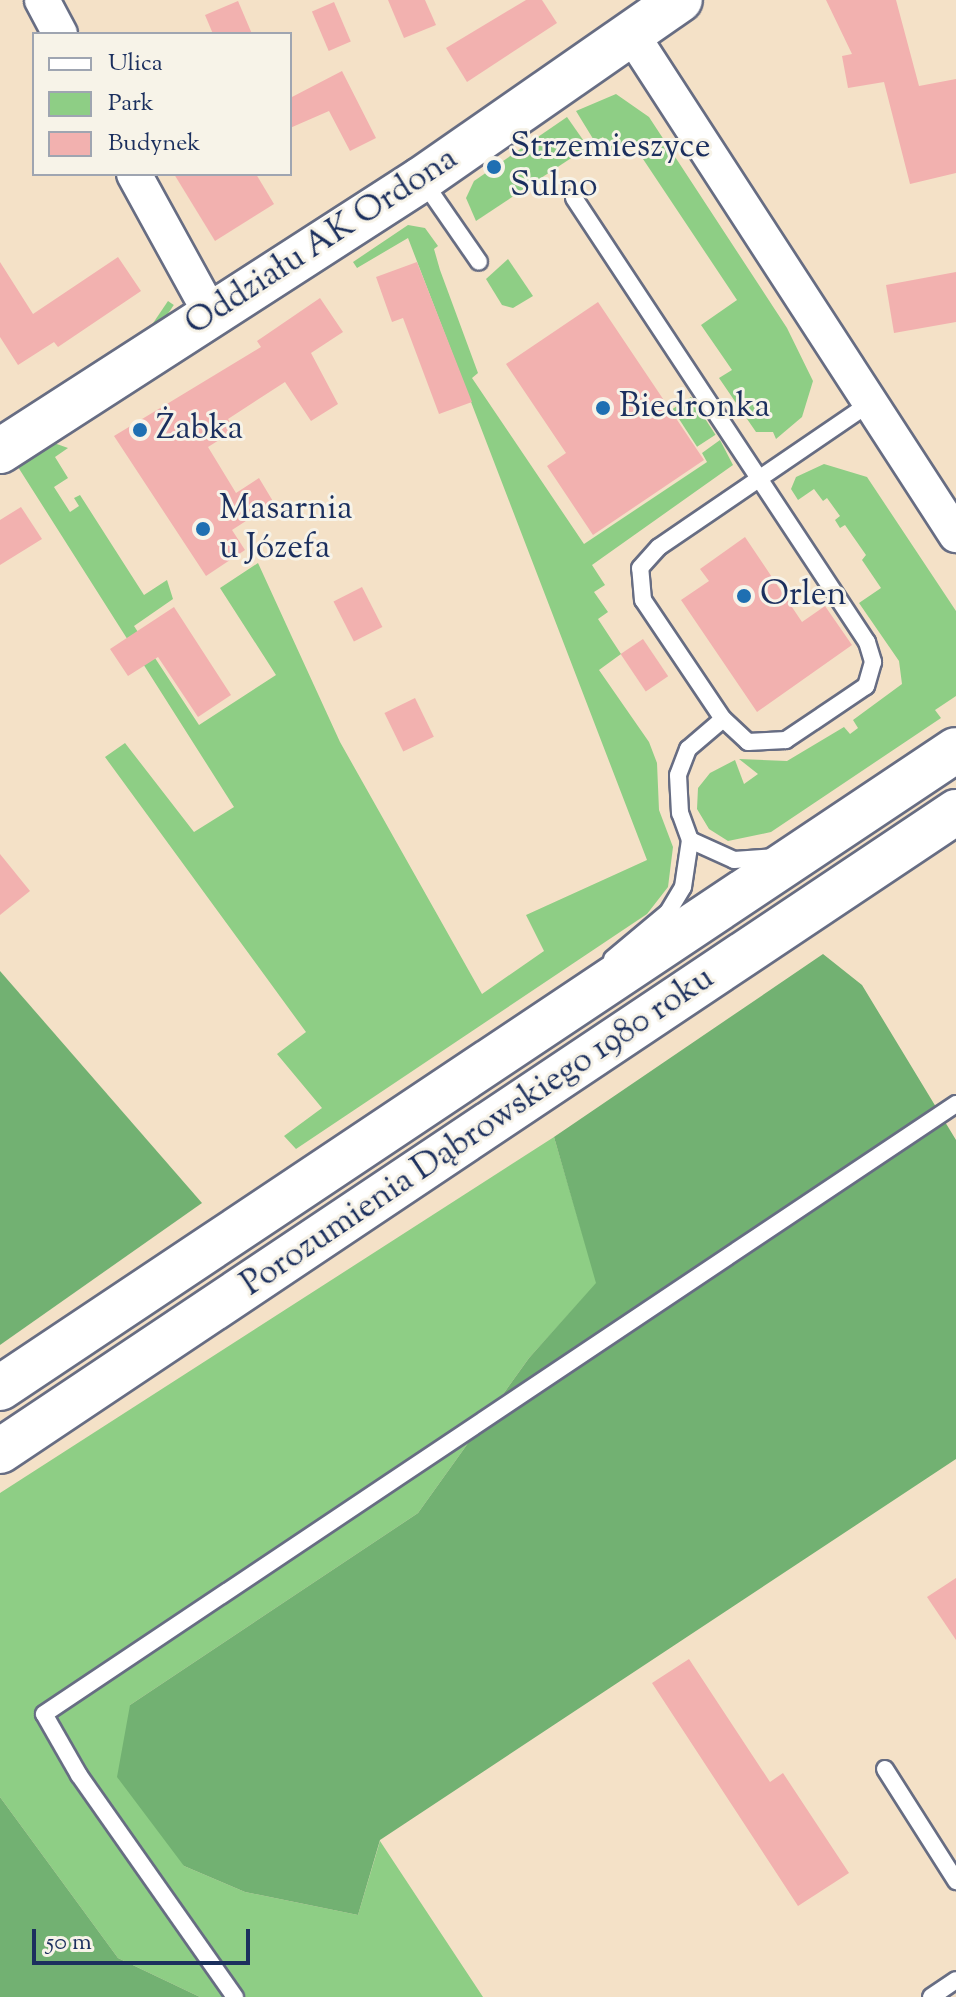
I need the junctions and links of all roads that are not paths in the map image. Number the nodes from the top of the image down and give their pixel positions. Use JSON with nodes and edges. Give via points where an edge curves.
{"nodes":[{"id":1,"x":42,"y":0,"type":"edge"},
{"id":2,"x":680,"y":0,"type":"edge"},
{"id":3,"x":59,"y":32,"type":"edge"},
{"id":4,"x":632,"y":35,"type":"junction"},
{"id":5,"x":135,"y":176,"type":"edge"},
{"id":6,"x":422,"y":179,"type":"junction"},
{"id":7,"x":574,"y":198,"type":"dead end"},
{"id":8,"x":479,"y":262,"type":"dead end"},
{"id":9,"x":210,"y":312,"type":"junction"},
{"id":10,"x":869,"y":404,"type":"junction"},
{"id":11,"x":0,"y":451,"type":"edge"},
{"id":12,"x":760,"y":478,"type":"junction"},
{"id":13,"x":956,"y":535,"type":"edge"},
{"id":14,"x":723,"y":719,"type":"junction"},
{"id":15,"x":956,"y":750,"type":"edge"},
{"id":16,"x":956,"y":812,"type":"edge"},
{"id":17,"x":690,"y":840,"type":"junction"},
{"id":18,"x":803,"y":853,"type":"junction"},
{"id":19,"x":564,"y":1009,"type":"junction"},
{"id":20,"x":956,"y":1104,"type":"edge"},
{"id":21,"x":0,"y":1388,"type":"edge"},
{"id":22,"x":0,"y":1451,"type":"edge"},
{"id":23,"x":885,"y":1769,"type":"dead end"},
{"id":24,"x":956,"y":1881,"type":"edge"},
{"id":25,"x":956,"y":1980,"type":"edge"},
{"id":26,"x":235,"y":1997,"type":"edge"},
{"id":27,"x":931,"y":1997,"type":"edge"}],
"edges":[{"from":1,"to":3,"type":"street"},
{"from":2,"to":4,"type":"main road","name":"Oddziału AK Ordona"},
{"from":4,"to":6,"type":"main road","name":"Oddziału AK Ordona"},
{"from":4,"to":10,"type":"street"},
{"from":5,"to":9,"type":"street"},
{"from":6,"to":8,"type":"lane"},
{"from":6,"to":9,"type":"main road","name":"Oddziału AK Ordona"},
{"from":7,"to":12,"type":"lane"},
{"from":9,"to":11,"type":"main road","name":"Oddziału AK Ordona"},
{"from":10,"to":12,"type":"lane"},
{"from":10,"to":13,"type":"street"},
{"from":12,"to":14,"type":"lane","via":[[659,547],[640,568],[643,600]]},
{"from":12,"to":14,"type":"lane","via":[[867,642],[873,662],[866,686],[786,740],[748,742]]},
{"from":14,"to":17,"type":"lane","via":[[688,749],[678,775],[680,813]]},
{"from":15,"to":18,"type":"main road","name":"Porozumienia Dąbrowskiego 1980 roku"},
{"from":16,"to":22,"type":"main road","name":"Porozumienia Dąbrowskiego 1980 roku"},
{"from":17,"to":18,"type":"lane","via":[[734,860]]},
{"from":17,"to":19,"type":"lane","via":[[683,887],[668,912],[628,942]]},
{"from":18,"to":19,"type":"main road","name":"Porozumienia Dąbrowskiego 1980 roku"},
{"from":19,"to":21,"type":"main road","name":"Porozumienia Dąbrowskiego 1980 roku"},
{"from":20,"to":26,"type":"lane","via":[[44,1714],[79,1775]]},
{"from":23,"to":24,"type":"lane"},
{"from":25,"to":27,"type":"lane"}]}
